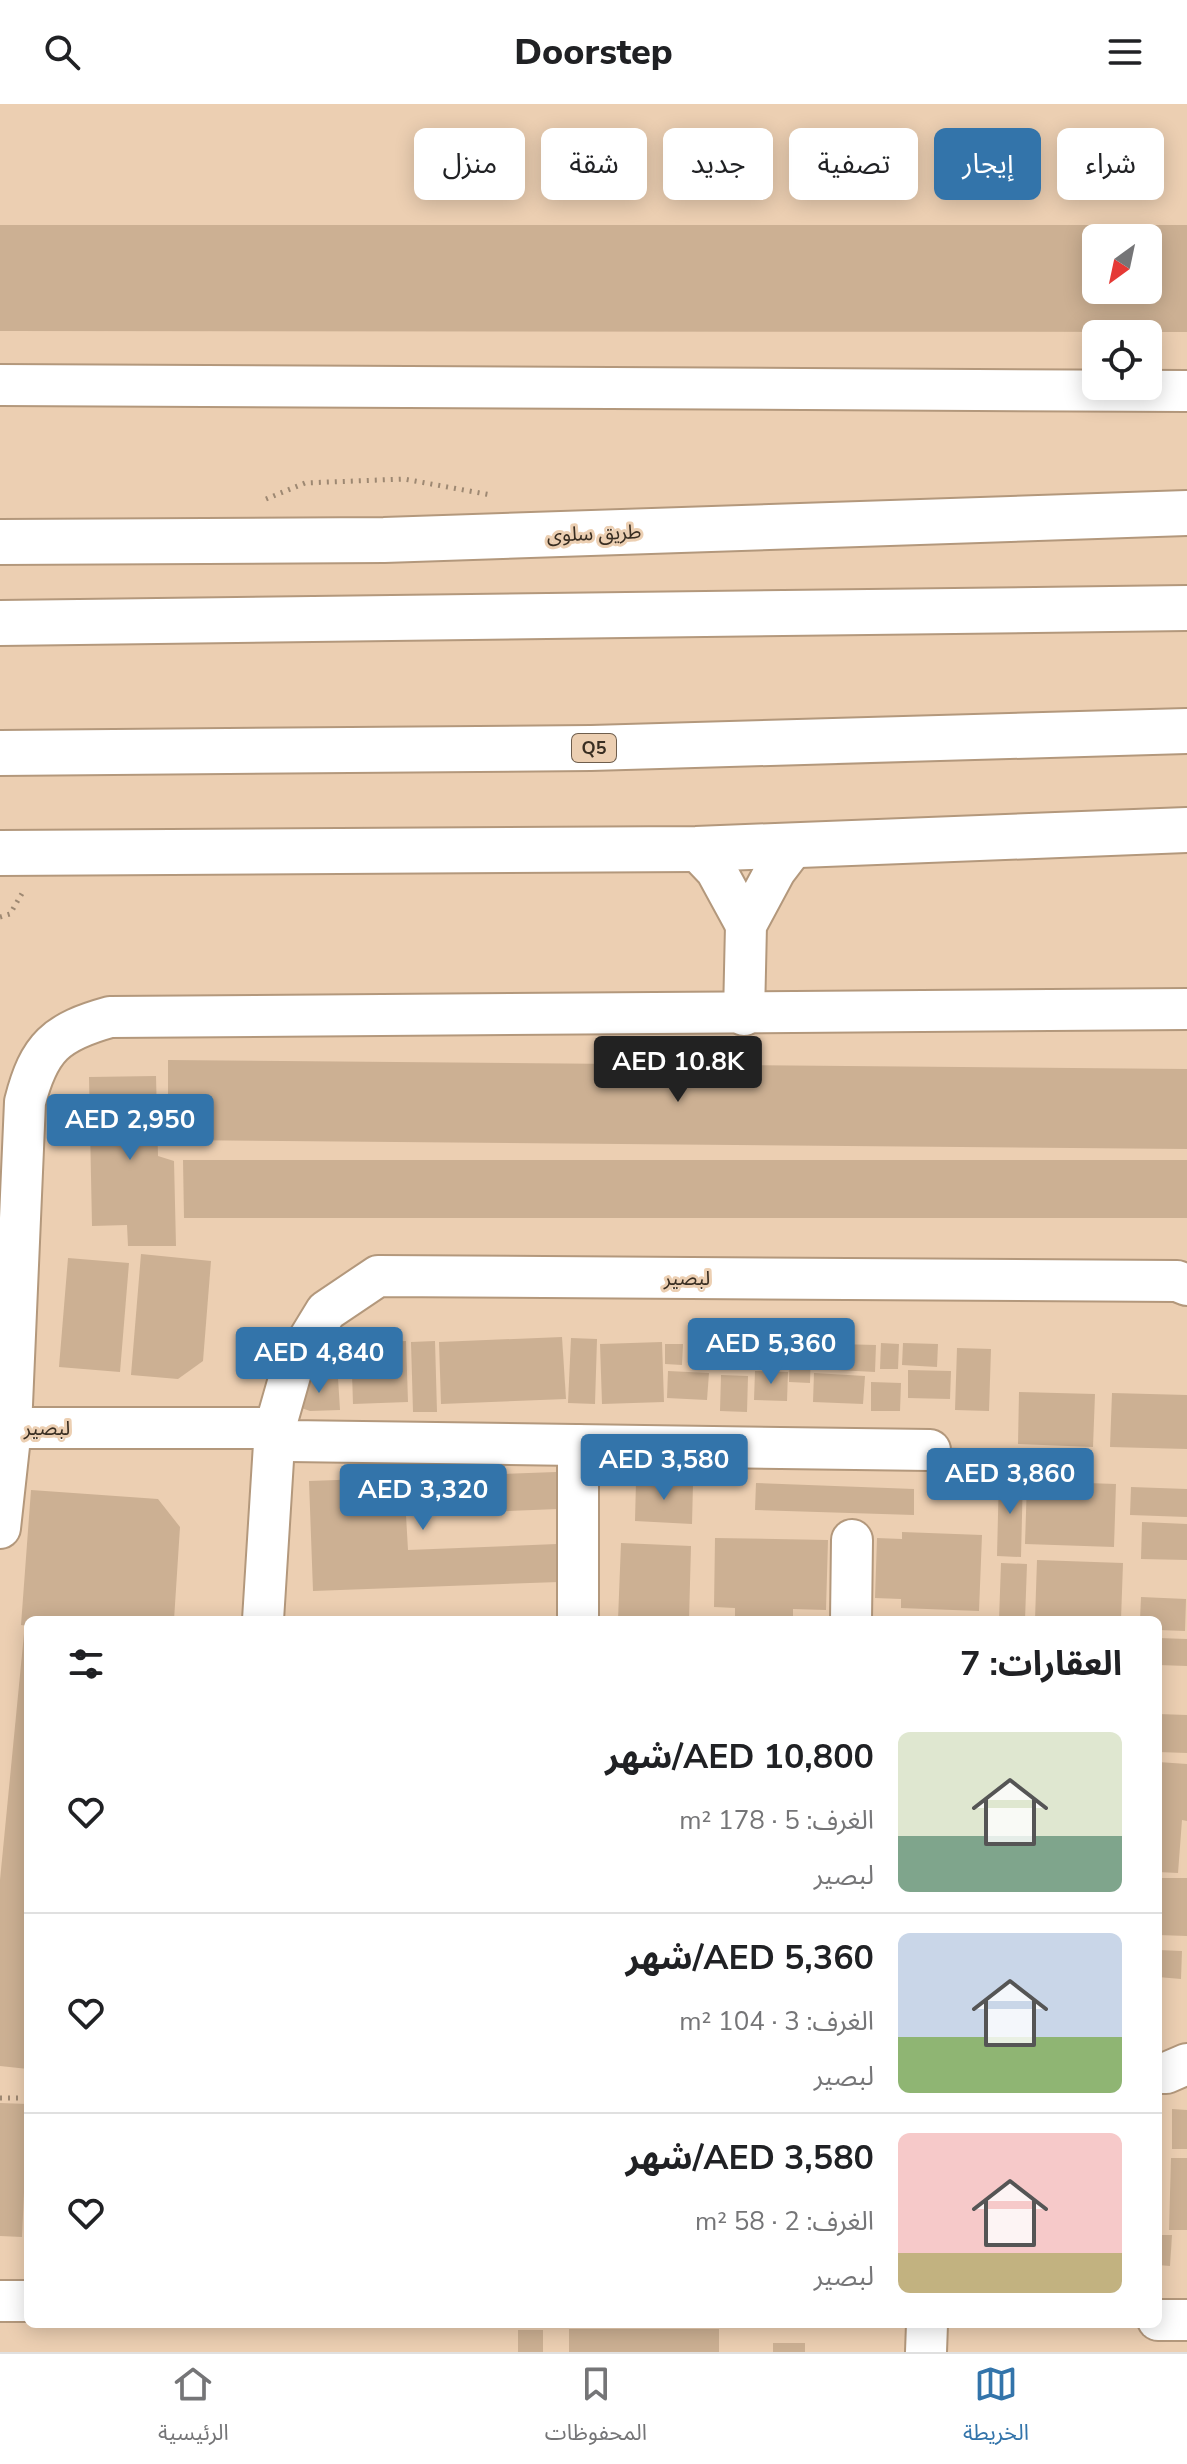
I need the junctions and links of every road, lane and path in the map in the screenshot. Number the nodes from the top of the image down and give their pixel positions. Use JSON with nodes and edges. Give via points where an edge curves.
{"nodes":[{"id":1,"x":0,"y":385,"type":"edge"},
{"id":2,"x":1187,"y":391,"type":"edge"},
{"id":3,"x":1187,"y":513,"type":"edge"},
{"id":4,"x":0,"y":542,"type":"edge"},
{"id":5,"x":1187,"y":608,"type":"edge"},
{"id":6,"x":0,"y":623,"type":"edge"},
{"id":7,"x":1187,"y":731,"type":"edge"},
{"id":8,"x":0,"y":753,"type":"edge"},
{"id":9,"x":1187,"y":830,"type":"edge"},
{"id":10,"x":794,"y":846,"type":"junction"},
{"id":11,"x":696,"y":849,"type":"junction"},
{"id":12,"x":16,"y":853,"type":"edge"},
{"id":13,"x":0,"y":890,"type":"edge"},
{"id":14,"x":746,"y":925,"type":"junction"},
{"id":15,"x":1187,"y":1009,"type":"edge"},
{"id":16,"x":744,"y":1015,"type":"junction"},
{"id":17,"x":1187,"y":1285,"type":"edge"},
{"id":18,"x":0,"y":1376,"type":"edge"},
{"id":19,"x":11,"y":1428,"type":"junction"},
{"id":20,"x":275,"y":1428,"type":"junction"},
{"id":21,"x":578,"y":1445,"type":"junction"},
{"id":22,"x":930,"y":1450,"type":"dead end"},
{"id":23,"x":0,"y":1528,"type":"edge"},
{"id":24,"x":852,"y":1540,"type":"dead end"},
{"id":25,"x":263,"y":1616,"type":"edge"},
{"id":26,"x":578,"y":1616,"type":"edge"},
{"id":27,"x":851,"y":1616,"type":"edge"},
{"id":28,"x":1187,"y":2064,"type":"edge"},
{"id":29,"x":1162,"y":2073,"type":"edge"},
{"id":30,"x":0,"y":2098,"type":"edge"},
{"id":31,"x":24,"y":2098,"type":"edge"},
{"id":32,"x":0,"y":2301,"type":"edge"},
{"id":33,"x":24,"y":2301,"type":"edge"},
{"id":34,"x":1162,"y":2320,"type":"edge"},
{"id":35,"x":1187,"y":2320,"type":"edge"},
{"id":36,"x":927,"y":2328,"type":"edge"},
{"id":37,"x":926,"y":2352,"type":"edge"}],
"edges":[{"from":1,"to":2,"type":"street"},
{"from":3,"to":4,"type":"main road","name":"طريق سلوى","via":[[384,540]]},
{"from":5,"to":6,"type":"main road"},
{"from":7,"to":8,"type":"main road","number":"Q5","via":[[591,748]]},
{"from":9,"to":10,"type":"main road"},
{"from":10,"to":11,"type":"main road"},
{"from":10,"to":14,"type":"street"},
{"from":11,"to":12,"type":"main road"},
{"from":11,"to":14,"type":"street","via":[[716,870]]},
{"from":12,"to":13,"type":"main road"},
{"from":14,"to":16,"type":"street"},
{"from":15,"to":16,"type":"street"},
{"from":16,"to":19,"type":"street","via":[[110,1017],[75,1026],[51,1043],[33,1071],[25,1102]]},
{"from":17,"to":20,"type":"street","name":"لبصير","via":[[378,1276],[326,1311],[293,1365]]},
{"from":18,"to":19,"type":"street"},
{"from":19,"to":20,"type":"street","name":"لبصير"},
{"from":19,"to":23,"type":"street"},
{"from":20,"to":21,"type":"street","via":[[289,1441]]},
{"from":20,"to":25,"type":"street","name":"لبصير"},
{"from":21,"to":22,"type":"street"},
{"from":21,"to":26,"type":"street"},
{"from":24,"to":27,"type":"street"},
{"from":28,"to":29,"type":"street"},
{"from":30,"to":31,"type":"path"},
{"from":32,"to":33,"type":"street"},
{"from":34,"to":35,"type":"street"},
{"from":36,"to":37,"type":"street"}]}
